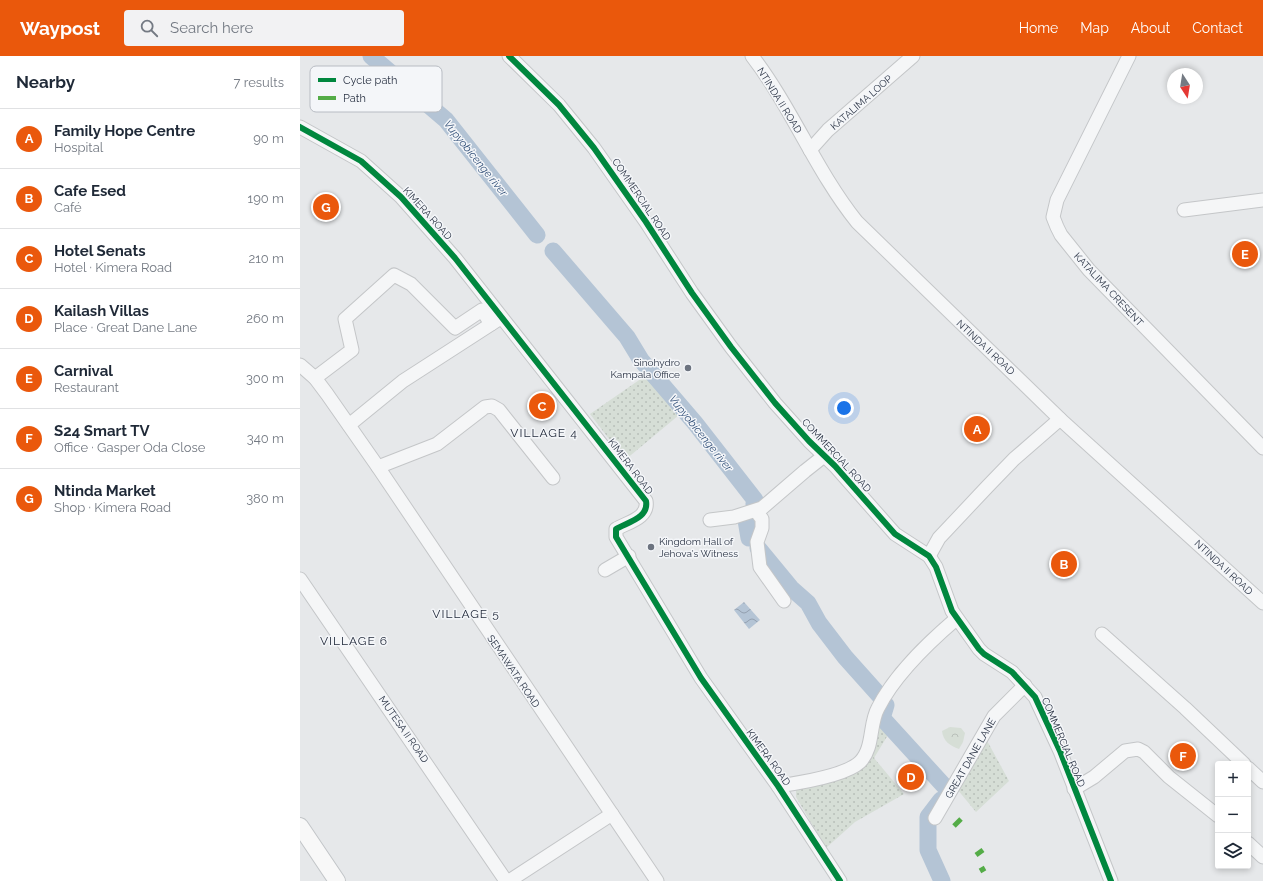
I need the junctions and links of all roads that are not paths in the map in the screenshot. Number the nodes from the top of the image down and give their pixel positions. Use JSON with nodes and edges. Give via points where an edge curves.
{"nodes":[{"id":1,"x":509,"y":56,"type":"edge"},
{"id":2,"x":752,"y":56,"type":"edge"},
{"id":3,"x":913,"y":56,"type":"edge"},
{"id":4,"x":1129,"y":56,"type":"edge"},
{"id":5,"x":300,"y":128,"type":"edge"},
{"id":6,"x":810,"y":150,"type":"junction"},
{"id":7,"x":1263,"y":200,"type":"edge"},
{"id":8,"x":1184,"y":210,"type":"dead end"},
{"id":9,"x":497,"y":320,"type":"junction"},
{"id":10,"x":300,"y":365,"type":"edge"},
{"id":11,"x":315,"y":378,"type":"junction"},
{"id":12,"x":1060,"y":419,"type":"junction"},
{"id":13,"x":349,"y":425,"type":"junction"},
{"id":14,"x":1263,"y":448,"type":"edge"},
{"id":15,"x":824,"y":456,"type":"junction"},
{"id":16,"x":378,"y":467,"type":"junction"},
{"id":17,"x":553,"y":478,"type":"dead end"},
{"id":18,"x":756,"y":511,"type":"junction"},
{"id":19,"x":710,"y":520,"type":"dead end"},
{"id":20,"x":629,"y":556,"type":"junction"},
{"id":21,"x":929,"y":556,"type":"junction"},
{"id":22,"x":605,"y":570,"type":"dead end"},
{"id":23,"x":300,"y":579,"type":"edge"},
{"id":24,"x":784,"y":601,"type":"dead end"},
{"id":25,"x":1263,"y":603,"type":"edge"},
{"id":26,"x":956,"y":619,"type":"junction"},
{"id":27,"x":1102,"y":634,"type":"dead end"},
{"id":28,"x":1025,"y":685,"type":"junction"},
{"id":29,"x":1241,"y":761,"type":"edge"},
{"id":30,"x":1251,"y":771,"type":"edge"},
{"id":31,"x":1263,"y":782,"type":"edge"},
{"id":32,"x":778,"y":786,"type":"junction"},
{"id":33,"x":1074,"y":789,"type":"junction"},
{"id":34,"x":612,"y":814,"type":"junction"},
{"id":35,"x":1215,"y":814,"type":"edge"},
{"id":36,"x":935,"y":818,"type":"dead end"},
{"id":37,"x":300,"y":826,"type":"edge"},
{"id":38,"x":1251,"y":846,"type":"edge"},
{"id":39,"x":1263,"y":857,"type":"edge"},
{"id":40,"x":337,"y":881,"type":"edge"},
{"id":41,"x":508,"y":881,"type":"edge"},
{"id":42,"x":657,"y":881,"type":"edge"},
{"id":43,"x":840,"y":881,"type":"edge"},
{"id":44,"x":1111,"y":881,"type":"edge"}],
"edges":[{"from":1,"to":15,"type":"street","name":"COMMERCIAL ROAD","via":[[559,105],[594,148],[731,347],[785,414]]},
{"from":2,"to":6,"type":"street","name":"NTINDA II ROAD","via":[[766,74]]},
{"from":3,"to":6,"type":"street","name":"KATALIMA LOOP","via":[[828,130]]},
{"from":4,"to":14,"type":"street","name":"KATALIMA CRESENT","via":[[1057,200],[1053,217],[1061,236],[1089,270]]},
{"from":5,"to":9,"type":"street","name":"KIMERA ROAD","via":[[361,161],[379,177],[432,231]]},
{"from":6,"to":12,"type":"street","name":"NTINDA II ROAD","via":[[838,198],[857,222]]},
{"from":7,"to":8,"type":"street"},
{"from":9,"to":11,"type":"street","via":[[482,310],[455,328],[411,284],[394,275],[345,318],[352,350]]},
{"from":9,"to":13,"type":"street","via":[[403,381]]},
{"from":9,"to":20,"type":"street","name":"KIMERA ROAD","via":[[646,501],[647,508],[644,514],[616,529],[616,537]]},
{"from":10,"to":11,"type":"street","name":"SEMAWATA ROAD"},
{"from":11,"to":13,"type":"street","name":"SEMAWATA ROAD"},
{"from":12,"to":21,"type":"street","via":[[987,486],[939,538]]},
{"from":12,"to":25,"type":"street","name":"NTINDA II ROAD"},
{"from":13,"to":16,"type":"street","name":"SEMAWATA ROAD"},
{"from":15,"to":18,"type":"street"},
{"from":15,"to":21,"type":"street","name":"COMMERCIAL ROAD","via":[[895,534]]},
{"from":16,"to":17,"type":"street","via":[[437,444],[485,407],[492,406],[499,410]]},
{"from":16,"to":34,"type":"street","name":"SEMAWATA ROAD"},
{"from":18,"to":19,"type":"street"},
{"from":18,"to":24,"type":"street","via":[[762,518],[762,528],[757,542],[760,567]]},
{"from":20,"to":22,"type":"street"},
{"from":20,"to":32,"type":"street","name":"KIMERA ROAD","via":[[701,678]]},
{"from":21,"to":26,"type":"street","name":"COMMERCIAL ROAD","via":[[936,567]]},
{"from":23,"to":41,"type":"street","name":"MUTESA II ROAD"},
{"from":26,"to":28,"type":"street","name":"COMMERCIAL ROAD","via":[[984,654],[1012,672]]},
{"from":26,"to":32,"type":"street","via":[[925,645],[886,694],[873,720],[866,754],[859,763],[830,775]]},
{"from":27,"to":29,"type":"street"},
{"from":28,"to":33,"type":"street","name":"COMMERCIAL ROAD","via":[[1035,697]]},
{"from":28,"to":36,"type":"street","name":"GREAT DANE LANE","via":[[994,716]]},
{"from":30,"to":31,"type":"street"},
{"from":32,"to":43,"type":"street","name":"KIMERA ROAD"},
{"from":33,"to":35,"type":"street","via":[[1094,777],[1125,752],[1138,749]]},
{"from":33,"to":44,"type":"street","name":"COMMERCIAL ROAD"},
{"from":34,"to":41,"type":"street"},
{"from":34,"to":42,"type":"street","name":"SEMAWATA ROAD"},
{"from":37,"to":40,"type":"main road"},
{"from":38,"to":39,"type":"street"}]}
